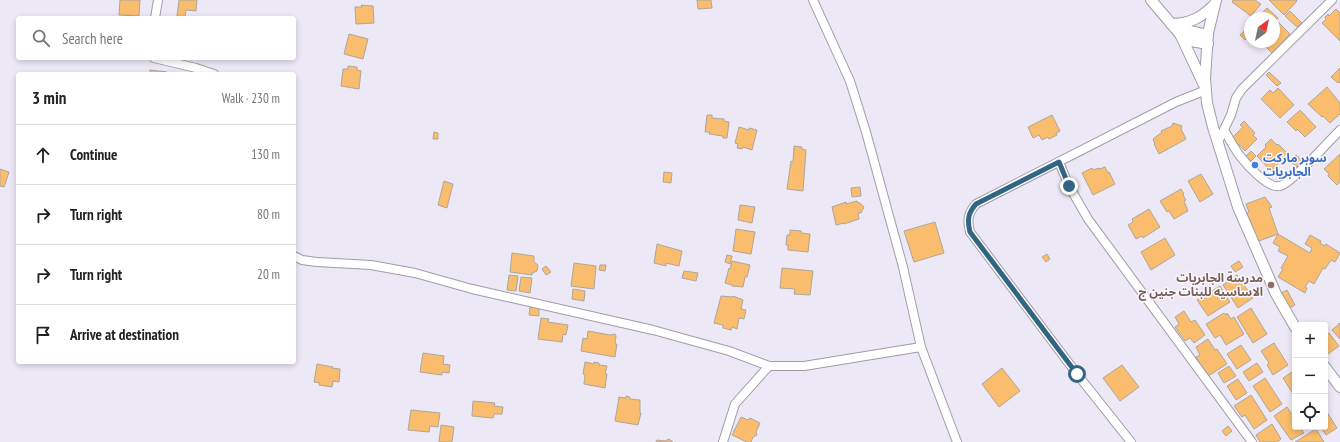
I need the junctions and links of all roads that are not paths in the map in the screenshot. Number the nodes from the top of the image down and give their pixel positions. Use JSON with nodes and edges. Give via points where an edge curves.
{"nodes":[{"id":1,"x":158,"y":0,"type":"edge"},
{"id":2,"x":813,"y":0,"type":"edge"},
{"id":3,"x":1151,"y":0,"type":"edge"},
{"id":4,"x":1332,"y":0,"type":"edge"},
{"id":5,"x":1215,"y":3,"type":"edge"},
{"id":6,"x":155,"y":16,"type":"edge"},
{"id":7,"x":1175,"y":28,"type":"junction"},
{"id":8,"x":1208,"y":40,"type":"junction"},
{"id":9,"x":162,"y":60,"type":"edge"},
{"id":10,"x":208,"y":72,"type":"edge"},
{"id":11,"x":1206,"y":90,"type":"junction"},
{"id":12,"x":1224,"y":130,"type":"junction"},
{"id":13,"x":1340,"y":130,"type":"edge"},
{"id":14,"x":1218,"y":142,"type":"junction"},
{"id":15,"x":1059,"y":162,"type":"junction"},
{"id":16,"x":296,"y":257,"type":"edge"},
{"id":17,"x":1292,"y":322,"type":"edge"},
{"id":18,"x":920,"y":347,"type":"junction"},
{"id":19,"x":769,"y":366,"type":"junction"},
{"id":20,"x":1328,"y":371,"type":"edge"},
{"id":21,"x":1340,"y":387,"type":"edge"},
{"id":22,"x":723,"y":442,"type":"edge"},
{"id":23,"x":957,"y":442,"type":"edge"},
{"id":24,"x":1131,"y":442,"type":"edge"},
{"id":25,"x":1252,"y":442,"type":"edge"}],
"edges":[{"from":1,"to":6,"type":"street"},
{"from":2,"to":18,"type":"street","via":[[850,81],[866,132],[903,267]]},
{"from":3,"to":7,"type":"street"},
{"from":4,"to":12,"type":"street","via":[[1242,89]]},
{"from":5,"to":7,"type":"street","via":[[1206,14]]},
{"from":5,"to":8,"type":"street"},
{"from":7,"to":8,"type":"street","via":[[1191,41]]},
{"from":7,"to":11,"type":"street"},
{"from":8,"to":11,"type":"street"},
{"from":9,"to":10,"type":"street"},
{"from":11,"to":14,"type":"street"},
{"from":11,"to":15,"type":"street","via":[[1176,102]]},
{"from":12,"to":13,"type":"street","via":[[1240,156],[1260,177],[1274,186],[1280,186],[1294,177]]},
{"from":12,"to":14,"type":"street"},
{"from":14,"to":17,"type":"street","via":[[1238,207],[1276,294]]},
{"from":15,"to":24,"type":"street","via":[[976,204],[970,211],[970,232]]},
{"from":15,"to":25,"type":"street","via":[[1088,219]]},
{"from":16,"to":19,"type":"street","via":[[302,260],[371,265],[415,273],[480,291],[653,330],[729,351]]},
{"from":18,"to":19,"type":"street","via":[[804,366]]},
{"from":18,"to":23,"type":"street"},
{"from":19,"to":22,"type":"street","via":[[735,404]]},
{"from":20,"to":21,"type":"street"}]}
